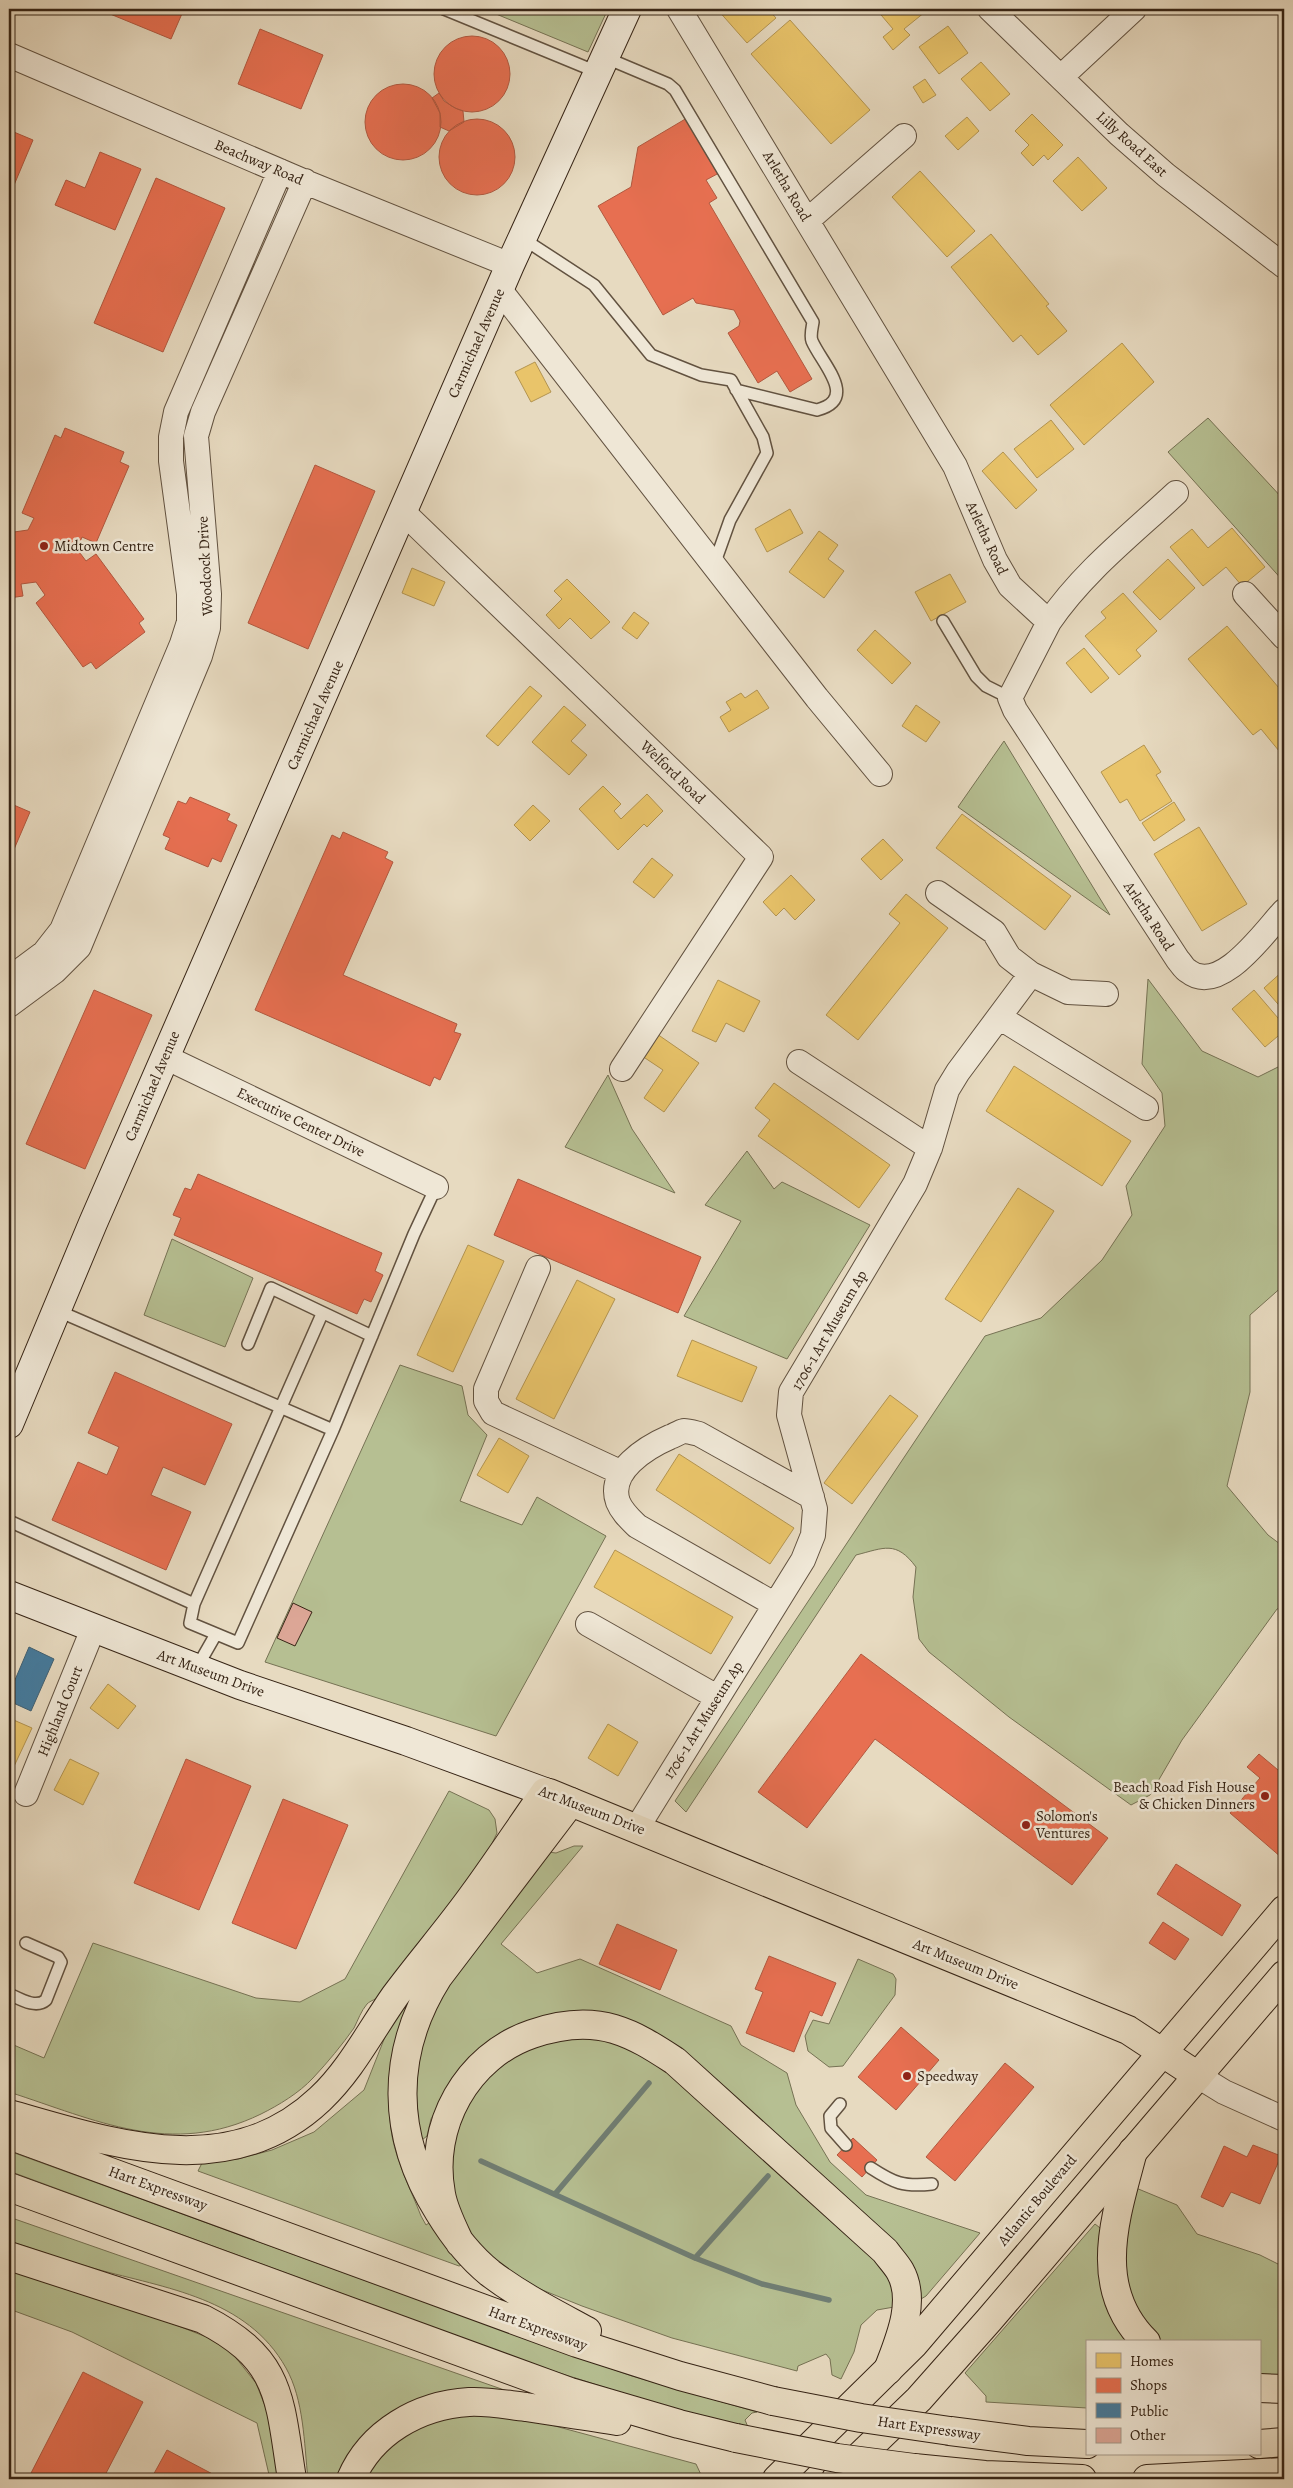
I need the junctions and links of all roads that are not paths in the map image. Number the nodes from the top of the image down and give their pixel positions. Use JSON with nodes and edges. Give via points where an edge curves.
{"nodes":[{"id":1,"x":444,"y":9,"type":"edge"},
{"id":2,"x":627,"y":9,"type":"edge"},
{"id":3,"x":679,"y":9,"type":"edge"},
{"id":4,"x":990,"y":9,"type":"edge"},
{"id":5,"x":1134,"y":9,"type":"edge"},
{"id":6,"x":9,"y":55,"type":"edge"},
{"id":7,"x":600,"y":65,"type":"junction"},
{"id":8,"x":1061,"y":78,"type":"junction"},
{"id":9,"x":904,"y":136,"type":"dead end"},
{"id":10,"x":280,"y":170,"type":"junction"},
{"id":11,"x":305,"y":181,"type":"junction"},
{"id":12,"x":808,"y":220,"type":"junction"},
{"id":13,"x":522,"y":238,"type":"junction"},
{"id":14,"x":510,"y":265,"type":"junction"},
{"id":15,"x":1284,"y":266,"type":"edge"},
{"id":16,"x":500,"y":290,"type":"junction"},
{"id":17,"x":736,"y":390,"type":"junction"},
{"id":18,"x":1176,"y":493,"type":"dead end"},
{"id":19,"x":403,"y":512,"type":"junction"},
{"id":20,"x":714,"y":564,"type":"junction"},
{"id":21,"x":1245,"y":594,"type":"dead end"},
{"id":22,"x":943,"y":621,"type":"dead end"},
{"id":23,"x":1049,"y":622,"type":"junction"},
{"id":24,"x":1284,"y":638,"type":"edge"},
{"id":25,"x":1010,"y":698,"type":"junction"},
{"id":26,"x":880,"y":774,"type":"dead end"},
{"id":27,"x":938,"y":893,"type":"dead end"},
{"id":28,"x":1284,"y":911,"type":"edge"},
{"id":29,"x":1031,"y":974,"type":"junction"},
{"id":30,"x":9,"y":979,"type":"edge"},
{"id":31,"x":1106,"y":994,"type":"dead end"},
{"id":32,"x":9,"y":1005,"type":"edge"},
{"id":33,"x":998,"y":1017,"type":"junction"},
{"id":34,"x":165,"y":1057,"type":"junction"},
{"id":35,"x":799,"y":1062,"type":"dead end"},
{"id":36,"x":622,"y":1069,"type":"dead end"},
{"id":37,"x":1146,"y":1108,"type":"dead end"},
{"id":38,"x":930,"y":1148,"type":"junction"},
{"id":39,"x":436,"y":1188,"type":"joint"},
{"id":40,"x":538,"y":1268,"type":"dead end"},
{"id":41,"x":56,"y":1310,"type":"junction"},
{"id":42,"x":322,"y":1314,"type":"junction"},
{"id":43,"x":372,"y":1336,"type":"junction"},
{"id":44,"x":248,"y":1344,"type":"dead end"},
{"id":45,"x":281,"y":1407,"type":"junction"},
{"id":46,"x":9,"y":1424,"type":"edge"},
{"id":47,"x":334,"y":1430,"type":"junction"},
{"id":48,"x":622,"y":1473,"type":"junction"},
{"id":49,"x":812,"y":1497,"type":"junction"},
{"id":50,"x":9,"y":1521,"type":"edge"},
{"id":51,"x":9,"y":1595,"type":"edge"},
{"id":52,"x":194,"y":1604,"type":"junction"},
{"id":53,"x":774,"y":1604,"type":"junction"},
{"id":54,"x":588,"y":1624,"type":"dead end"},
{"id":55,"x":94,"y":1629,"type":"junction"},
{"id":56,"x":216,"y":1634,"type":"junction"},
{"id":57,"x":196,"y":1668,"type":"junction"},
{"id":58,"x":717,"y":1697,"type":"junction"},
{"id":59,"x":545,"y":1792,"type":"junction"},
{"id":60,"x":26,"y":1794,"type":"dead end"},
{"id":61,"x":572,"y":1802,"type":"junction"},
{"id":62,"x":637,"y":1828,"type":"junction"},
{"id":63,"x":1284,"y":1910,"type":"edge"},
{"id":64,"x":26,"y":1943,"type":"dead end"},
{"id":65,"x":1284,"y":1974,"type":"edge"},
{"id":66,"x":9,"y":1994,"type":"edge"},
{"id":67,"x":1163,"y":2052,"type":"junction"},
{"id":68,"x":1198,"y":2076,"type":"junction"},
{"id":69,"x":840,"y":2104,"type":"dead end"},
{"id":70,"x":9,"y":2114,"type":"edge"},
{"id":71,"x":1284,"y":2119,"type":"edge"},
{"id":72,"x":9,"y":2135,"type":"edge"},
{"id":73,"x":846,"y":2145,"type":"dead end"},
{"id":74,"x":1133,"y":2151,"type":"junction"},
{"id":75,"x":871,"y":2168,"type":"dead end"},
{"id":76,"x":932,"y":2184,"type":"dead end"},
{"id":77,"x":9,"y":2187,"type":"edge"},
{"id":78,"x":460,"y":2243,"type":"junction"},
{"id":79,"x":9,"y":2256,"type":"edge"},
{"id":80,"x":1145,"y":2340,"type":"edge"},
{"id":81,"x":888,"y":2370,"type":"junction"},
{"id":82,"x":680,"y":2376,"type":"junction"},
{"id":83,"x":1260,"y":2388,"type":"edge"},
{"id":84,"x":1284,"y":2389,"type":"edge"},
{"id":85,"x":736,"y":2438,"type":"junction"},
{"id":86,"x":1284,"y":2442,"type":"edge"},
{"id":87,"x":1086,"y":2444,"type":"edge"},
{"id":88,"x":1260,"y":2444,"type":"edge"},
{"id":89,"x":1284,"y":2472,"type":"edge"},
{"id":90,"x":292,"y":2479,"type":"edge"},
{"id":91,"x":351,"y":2479,"type":"edge"},
{"id":92,"x":778,"y":2479,"type":"edge"},
{"id":93,"x":836,"y":2479,"type":"edge"},
{"id":94,"x":1082,"y":2479,"type":"edge"},
{"id":95,"x":1147,"y":2479,"type":"edge"}],
"edges":[{"from":1,"to":7,"type":"lane"},
{"from":2,"to":7,"type":"street","name":"Carmichael Avenue"},
{"from":3,"to":12,"type":"street","name":"Arletha Road"},
{"from":4,"to":8,"type":"street","name":"Lilly Road East"},
{"from":5,"to":8,"type":"street"},
{"from":6,"to":10,"type":"street","name":"Beachway Road"},
{"from":7,"to":13,"type":"street","name":"Carmichael Avenue"},
{"from":7,"to":17,"type":"lane","via":[[668,84],[675,90],[813,322],[811,339],[837,387],[837,397],[829,407],[817,410]]},
{"from":8,"to":15,"type":"street","name":"Lilly Road East","via":[[1166,175]]},
{"from":9,"to":12,"type":"street"},
{"from":10,"to":11,"type":"street","name":"Beachway Road"},
{"from":10,"to":30,"type":"street","name":"Woodcock Drive","via":[[176,412],[171,437],[172,461],[189,594],[188,622],[182,644],[62,930],[44,953]]},
{"from":11,"to":14,"type":"street","name":"Beachway Road"},
{"from":11,"to":32,"type":"street","name":"Woodcock Drive","via":[[203,412],[196,436],[210,594],[208,628],[200,656],[79,946],[55,971]]},
{"from":12,"to":23,"type":"street","name":"Arletha Road","via":[[954,466],[1010,586]]},
{"from":13,"to":14,"type":"street","name":"Carmichael Avenue"},
{"from":13,"to":17,"type":"lane","via":[[594,285],[651,355],[701,375],[731,380]]},
{"from":14,"to":16,"type":"street","name":"Carmichael Avenue"},
{"from":16,"to":19,"type":"street","name":"Carmichael Avenue"},
{"from":16,"to":20,"type":"street"},
{"from":17,"to":20,"type":"lane","via":[[763,438],[767,453],[730,520]]},
{"from":18,"to":23,"type":"street","via":[[1083,579]]},
{"from":19,"to":34,"type":"street","name":"Carmichael Avenue"},
{"from":19,"to":36,"type":"street","name":"Welford Road","via":[[761,857]]},
{"from":20,"to":26,"type":"street"},
{"from":21,"to":24,"type":"street"},
{"from":22,"to":25,"type":"lane","via":[[976,676],[986,686]]},
{"from":23,"to":25,"type":"street"},
{"from":25,"to":28,"type":"street","name":"Arletha Road","via":[[1188,972],[1204,977],[1218,975],[1232,967]]},
{"from":27,"to":29,"type":"street","via":[[994,932],[1009,957]]},
{"from":29,"to":31,"type":"street","via":[[1068,992]]},
{"from":29,"to":33,"type":"street","name":"1706-1 Art Museum Ap"},
{"from":33,"to":37,"type":"street"},
{"from":33,"to":38,"type":"street","name":"1706-1 Art Museum Ap","via":[[947,1090]]},
{"from":34,"to":39,"type":"street","name":"Executive Center Drive"},
{"from":34,"to":41,"type":"street","name":"Carmichael Avenue"},
{"from":35,"to":38,"type":"street"},
{"from":38,"to":49,"type":"street","name":"1706-1 Art Museum Ap","via":[[915,1184],[791,1392],[789,1414]]},
{"from":39,"to":43,"type":"lane"},
{"from":40,"to":48,"type":"street","via":[[486,1389],[486,1401],[494,1413]]},
{"from":41,"to":45,"type":"lane"},
{"from":41,"to":46,"type":"street","name":"Carmichael Avenue"},
{"from":42,"to":43,"type":"lane"},
{"from":42,"to":44,"type":"lane","via":[[271,1288]]},
{"from":42,"to":45,"type":"lane"},
{"from":43,"to":47,"type":"lane"},
{"from":45,"to":47,"type":"lane"},
{"from":45,"to":52,"type":"lane"},
{"from":47,"to":56,"type":"lane","via":[[238,1643]]},
{"from":48,"to":49,"type":"street","via":[[651,1446],[684,1431],[699,1434]]},
{"from":48,"to":53,"type":"street","via":[[617,1487],[618,1501],[637,1526]]},
{"from":49,"to":53,"type":"street","name":"1706-1 Art Museum Ap","via":[[814,1534],[803,1560]]},
{"from":50,"to":52,"type":"lane"},
{"from":51,"to":55,"type":"street","name":"Art Museum Drive"},
{"from":52,"to":56,"type":"lane","via":[[190,1623]]},
{"from":53,"to":58,"type":"street","name":"1706-1 Art Museum Ap"},
{"from":54,"to":58,"type":"street"},
{"from":55,"to":57,"type":"street","name":"Art Museum Drive"},
{"from":55,"to":60,"type":"street","name":"Highland Court"},
{"from":56,"to":57,"type":"lane"},
{"from":57,"to":59,"type":"street","name":"Art Museum Drive"},
{"from":58,"to":62,"type":"street","name":"1706-1 Art Museum Ap"},
{"from":59,"to":61,"type":"main road","name":"Art Museum Drive"},
{"from":59,"to":70,"type":"main road","via":[[340,2076],[300,2116],[274,2130],[220,2147],[162,2150],[101,2139]]},
{"from":61,"to":62,"type":"main road","name":"Art Museum Drive"},
{"from":61,"to":78,"type":"main road","via":[[438,1977],[416,2019],[409,2044],[402,2086],[406,2138],[424,2186]]},
{"from":62,"to":67,"type":"main road","name":"Art Museum Drive","via":[[1128,2030]]},
{"from":63,"to":67,"type":"main road","name":"Atlantic Boulevard"},
{"from":64,"to":66,"type":"lane","via":[[58,1957],[61,1962],[46,2000],[41,2004]]},
{"from":65,"to":68,"type":"main road"},
{"from":67,"to":68,"type":"main road","name":"Art Museum Drive"},
{"from":67,"to":81,"type":"main road","name":"Atlantic Boulevard","via":[[914,2344]]},
{"from":68,"to":71,"type":"street","via":[[1224,2092]]},
{"from":68,"to":74,"type":"main road"},
{"from":69,"to":73,"type":"lane","via":[[830,2116],[831,2128]]},
{"from":72,"to":82,"type":"main road","name":"Hart Expressway","via":[[577,2343]]},
{"from":74,"to":80,"type":"main road","via":[[1112,2236],[1111,2258],[1118,2296]]},
{"from":74,"to":93,"type":"main road","via":[[919,2399]]},
{"from":75,"to":76,"type":"lane","via":[[891,2181],[915,2186]]},
{"from":77,"to":85,"type":"main road","via":[[570,2392]]},
{"from":78,"to":81,"type":"main road","via":[[441,2195],[439,2149],[453,2102],[468,2077],[491,2055],[526,2036],[581,2024],[613,2028],[641,2039],[675,2061],[885,2251],[900,2271],[906,2288],[902,2330]]},
{"from":78,"to":82,"type":"main road","via":[[490,2273],[518,2293],[605,2341]]},
{"from":79,"to":90,"type":"main road","via":[[203,2319],[229,2332],[253,2352],[278,2394]]},
{"from":81,"to":92,"type":"main road","name":"Atlantic Boulevard"},
{"from":82,"to":87,"type":"main road","name":"Hart Expressway","bridge":true,"via":[[820,2411],[1028,2441]]},
{"from":83,"to":84,"type":"main road"},
{"from":85,"to":91,"type":"main road","via":[[470,2402],[438,2406],[401,2422],[366,2453]]},
{"from":85,"to":94,"type":"main road","bridge":true,"via":[[837,2458],[914,2468]]},
{"from":86,"to":88,"type":"main road"},
{"from":89,"to":95,"type":"main road"}]}
